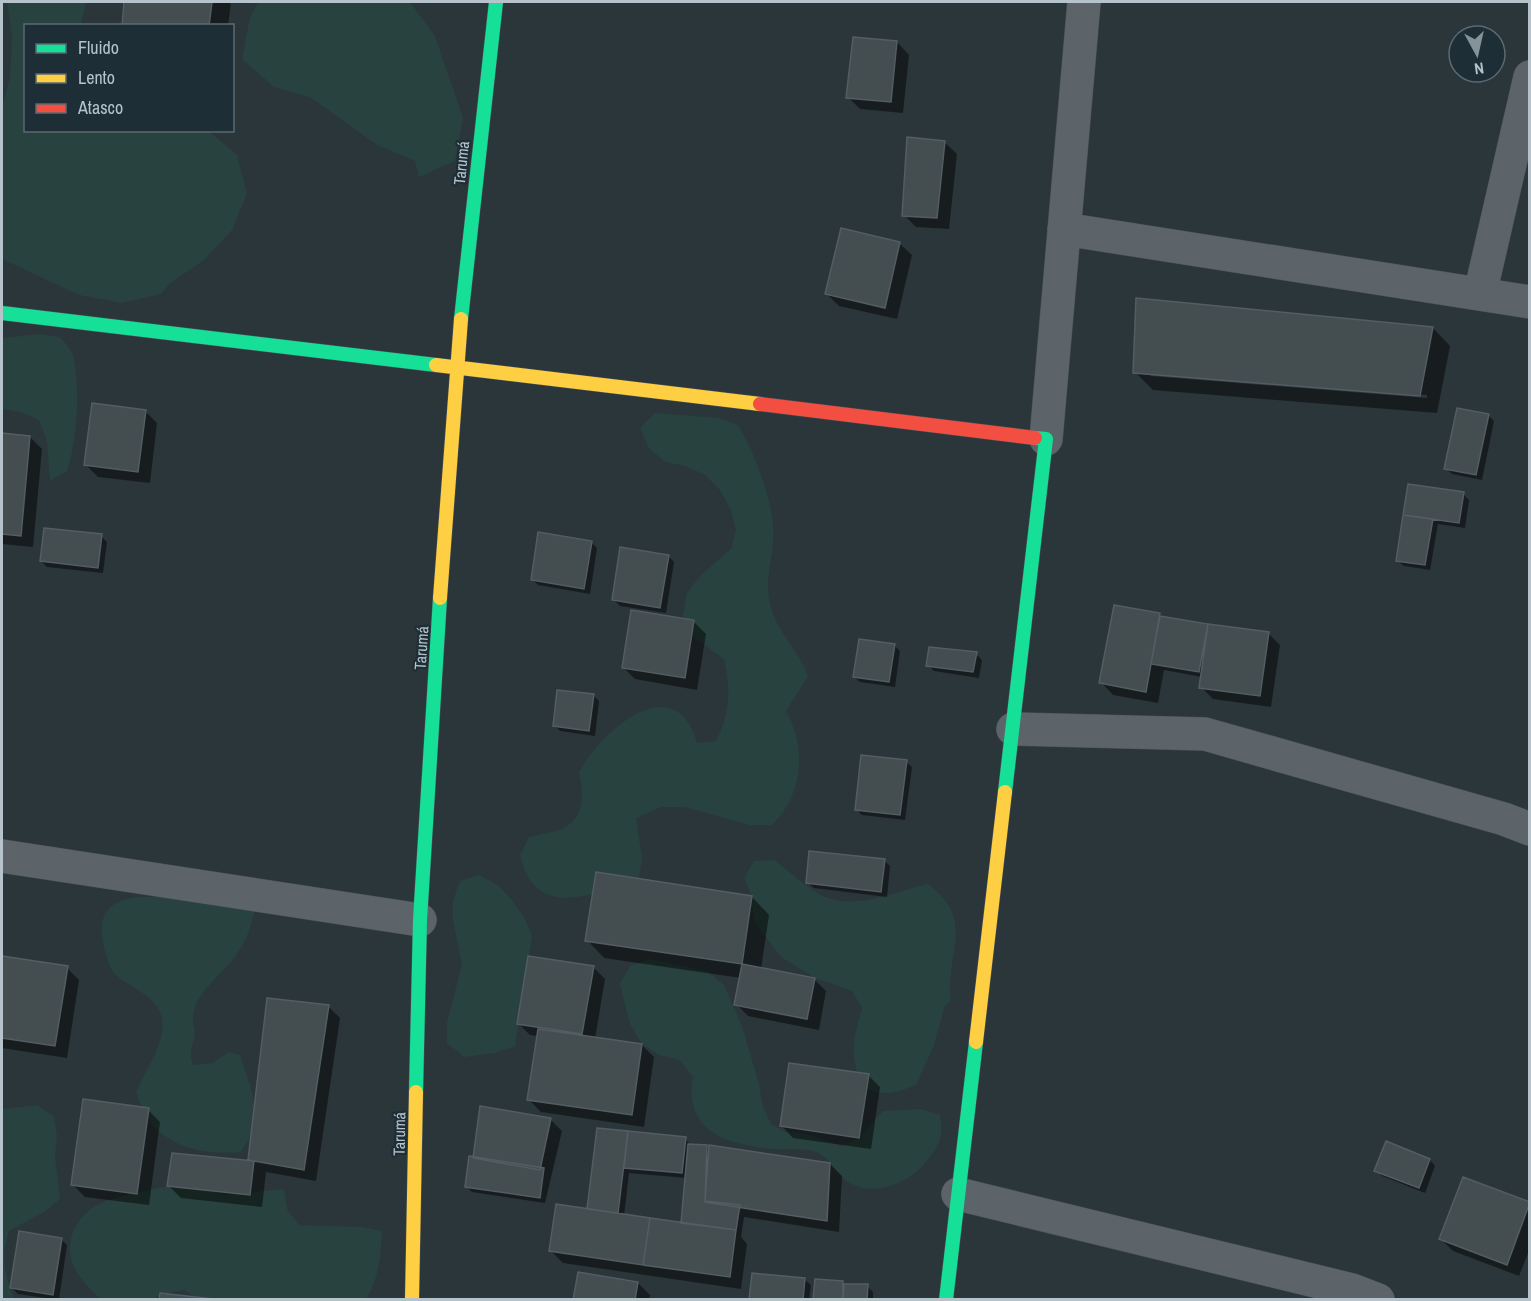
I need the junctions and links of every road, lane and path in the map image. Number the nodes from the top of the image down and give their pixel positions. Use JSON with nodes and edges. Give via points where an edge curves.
{"nodes":[{"id":1,"x":496,"y":2,"type":"edge"},
{"id":2,"x":1084,"y":2,"type":"edge"},
{"id":3,"x":1530,"y":76,"type":"edge"},
{"id":4,"x":1064,"y":229,"type":"junction"},
{"id":5,"x":1480,"y":294,"type":"junction"},
{"id":6,"x":1530,"y":302,"type":"edge"},
{"id":7,"x":2,"y":312,"type":"edge"},
{"id":8,"x":454,"y":369,"type":"junction"},
{"id":9,"x":1046,"y":439,"type":"junction"},
{"id":10,"x":1013,"y":729,"type":"junction"},
{"id":11,"x":1530,"y":829,"type":"edge"},
{"id":12,"x":2,"y":856,"type":"edge"},
{"id":13,"x":420,"y":920,"type":"junction"},
{"id":14,"x":958,"y":1194,"type":"junction"},
{"id":15,"x":412,"y":1299,"type":"edge"},
{"id":16,"x":946,"y":1299,"type":"edge"},
{"id":17,"x":1378,"y":1299,"type":"edge"}],
"edges":[{"from":1,"to":8,"type":"street","name":"Tarumá"},
{"from":2,"to":4,"type":"street"},
{"from":3,"to":5,"type":"street"},
{"from":4,"to":5,"type":"street"},
{"from":4,"to":9,"type":"street"},
{"from":5,"to":6,"type":"street"},
{"from":7,"to":8,"type":"street"},
{"from":8,"to":9,"type":"street"},
{"from":8,"to":13,"type":"street","name":"Tarumá"},
{"from":9,"to":10,"type":"street"},
{"from":10,"to":11,"type":"street","via":[[1205,734]]},
{"from":10,"to":14,"type":"street"},
{"from":12,"to":13,"type":"street"},
{"from":13,"to":15,"type":"street","name":"Tarumá"},
{"from":14,"to":16,"type":"street"},
{"from":14,"to":17,"type":"street"}]}
